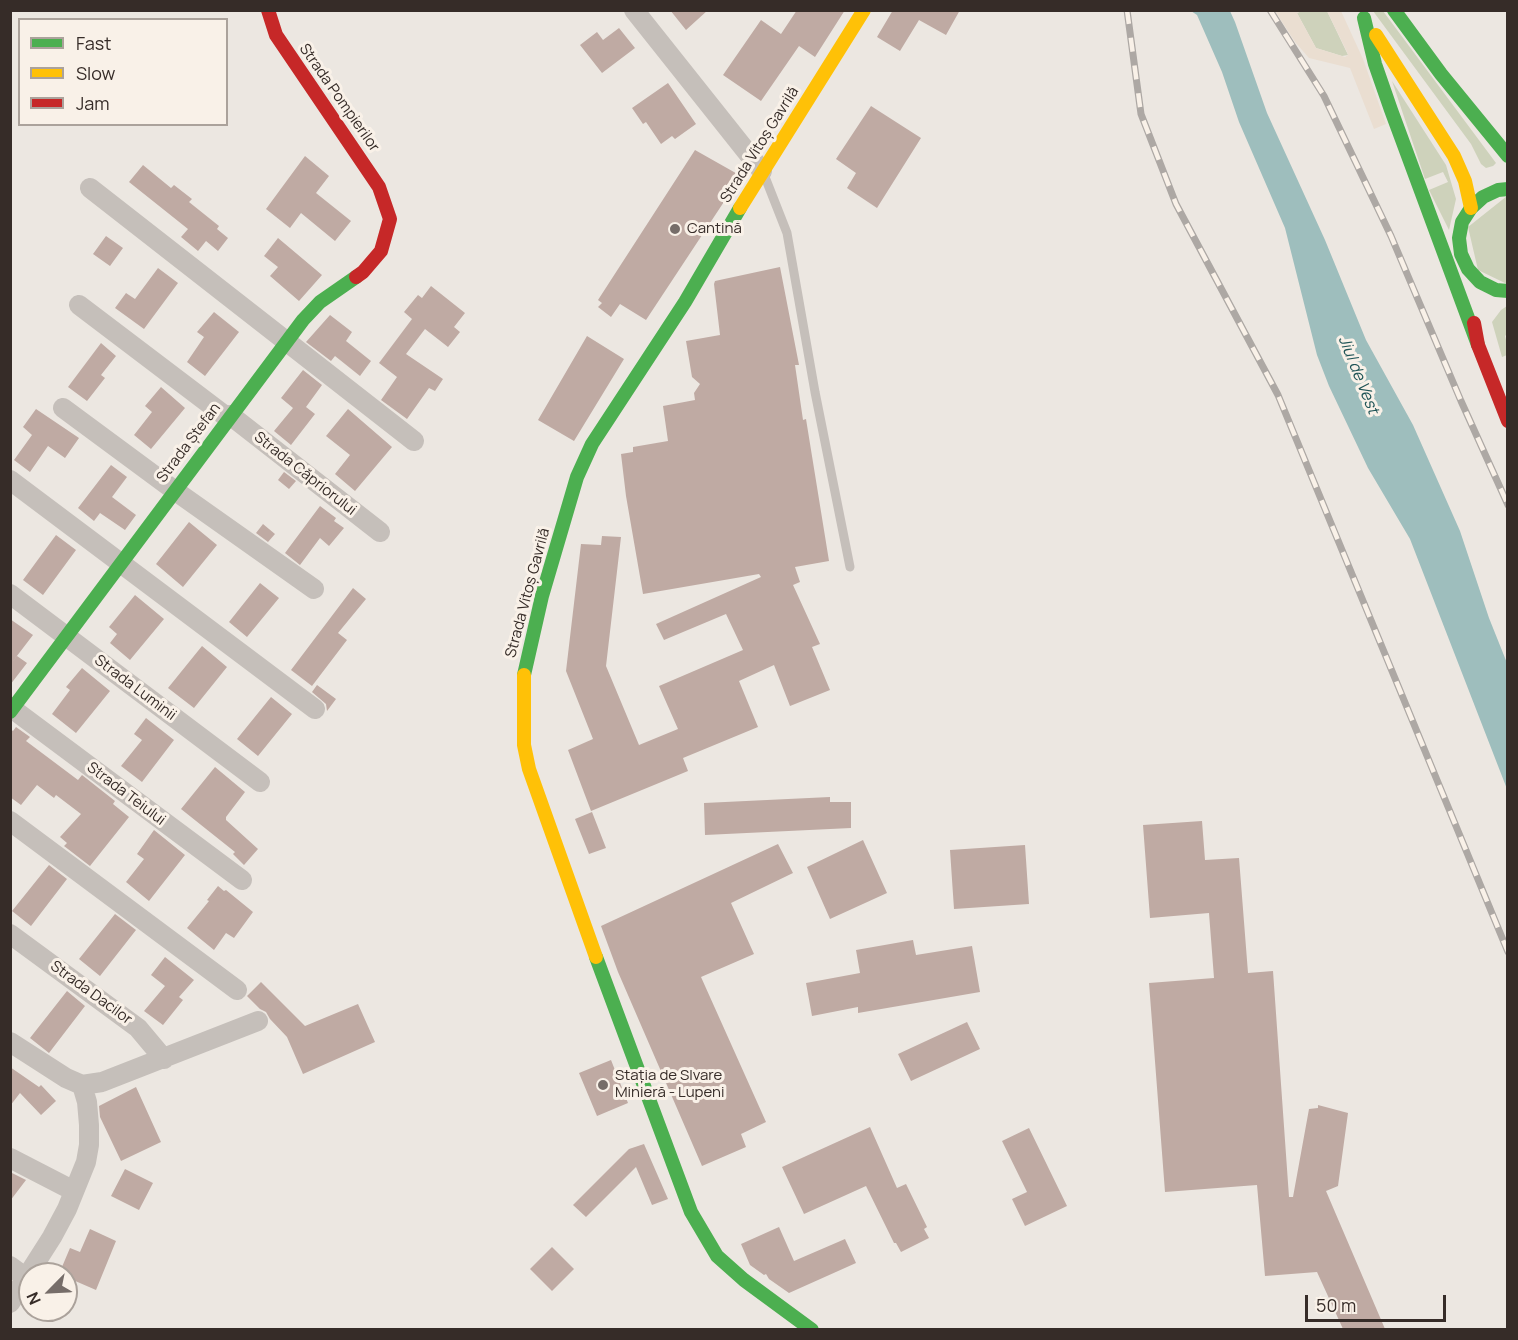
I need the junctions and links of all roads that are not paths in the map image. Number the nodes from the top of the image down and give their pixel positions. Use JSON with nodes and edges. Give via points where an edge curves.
{"nodes":[{"id":1,"x":268,"y":10,"type":"edge"},
{"id":2,"x":634,"y":10,"type":"edge"},
{"id":3,"x":864,"y":10,"type":"edge"},
{"id":4,"x":1394,"y":10,"type":"edge"},
{"id":5,"x":1362,"y":14,"type":"edge"},
{"id":6,"x":1508,"y":156,"type":"edge"},
{"id":7,"x":762,"y":171,"type":"junction"},
{"id":8,"x":90,"y":188,"type":"dead end"},
{"id":9,"x":1508,"y":189,"type":"edge"},
{"id":10,"x":386,"y":203,"type":"joint"},
{"id":11,"x":1470,"y":208,"type":"junction"},
{"id":12,"x":1468,"y":269,"type":"junction"},
{"id":13,"x":1508,"y":293,"type":"edge"},
{"id":14,"x":79,"y":305,"type":"dead end"},
{"id":15,"x":286,"y":343,"type":"junction"},
{"id":16,"x":1478,"y":345,"type":"junction"},
{"id":17,"x":63,"y":408,"type":"dead end"},
{"id":18,"x":229,"y":417,"type":"junction"},
{"id":19,"x":1508,"y":421,"type":"edge"},
{"id":20,"x":414,"y":441,"type":"dead end"},
{"id":21,"x":10,"y":480,"type":"edge"},
{"id":22,"x":174,"y":490,"type":"junction"},
{"id":23,"x":380,"y":532,"type":"dead end"},
{"id":24,"x":121,"y":563,"type":"junction"},
{"id":25,"x":850,"y":567,"type":"dead end"},
{"id":26,"x":314,"y":589,"type":"dead end"},
{"id":27,"x":10,"y":594,"type":"edge"},
{"id":28,"x":66,"y":637,"type":"junction"},
{"id":29,"x":11,"y":709,"type":"edge"},
{"id":30,"x":315,"y":709,"type":"dead end"},
{"id":31,"x":260,"y":782,"type":"dead end"},
{"id":32,"x":10,"y":821,"type":"edge"},
{"id":33,"x":242,"y":880,"type":"dead end"},
{"id":34,"x":10,"y":934,"type":"edge"},
{"id":35,"x":237,"y":990,"type":"dead end"},
{"id":36,"x":258,"y":1021,"type":"dead end"},
{"id":37,"x":10,"y":1042,"type":"edge"},
{"id":38,"x":164,"y":1059,"type":"junction"},
{"id":39,"x":82,"y":1085,"type":"junction"},
{"id":40,"x":10,"y":1158,"type":"edge"},
{"id":41,"x":74,"y":1191,"type":"junction"},
{"id":42,"x":27,"y":1262,"type":"edge"},
{"id":43,"x":18,"y":1272,"type":"edge"},
{"id":44,"x":10,"y":1303,"type":"edge"},
{"id":45,"x":812,"y":1329,"type":"edge"}],
"edges":[{"from":1,"to":10,"type":"street","name":"Strada Pompierilor","via":[[276,35],[368,168]]},
{"from":2,"to":7,"type":"street"},
{"from":3,"to":7,"type":"street","name":"Strada Vitoș Gavrilă"},
{"from":4,"to":6,"type":"street"},
{"from":5,"to":11,"type":"street","via":[[1439,130],[1465,181]]},
{"from":5,"to":16,"type":"street","via":[[1391,110]]},
{"from":7,"to":25,"type":"lane","via":[[787,233]]},
{"from":7,"to":45,"type":"street","name":"Strada Vitoș Gavrilă","via":[[685,302],[592,444],[577,477],[532,634],[524,675],[524,745],[576,905],[691,1212],[717,1257]]},
{"from":8,"to":15,"type":"street"},
{"from":9,"to":11,"type":"street","via":[[1483,196]]},
{"from":10,"to":15,"type":"street","name":"Strada Ștefan","via":[[390,219],[381,251],[363,272],[320,302]]},
{"from":11,"to":12,"type":"street","via":[[1459,238]]},
{"from":12,"to":13,"type":"street","via":[[1480,282]]},
{"from":12,"to":16,"type":"street"},
{"from":13,"to":16,"type":"street","via":[[1489,308]]},
{"from":14,"to":18,"type":"street","name":"Strada Căpriorului"},
{"from":15,"to":18,"type":"street","name":"Strada Ștefan"},
{"from":15,"to":20,"type":"street"},
{"from":16,"to":19,"type":"street"},
{"from":17,"to":22,"type":"street"},
{"from":18,"to":22,"type":"street","name":"Strada Ștefan"},
{"from":18,"to":23,"type":"street","name":"Strada Căpriorului"},
{"from":21,"to":24,"type":"street"},
{"from":22,"to":24,"type":"street","name":"Strada Ștefan"},
{"from":22,"to":26,"type":"street"},
{"from":24,"to":28,"type":"street","name":"Strada Ștefan"},
{"from":24,"to":30,"type":"street"},
{"from":27,"to":28,"type":"street","name":"Strada Luminii"},
{"from":28,"to":29,"type":"street","name":"Strada Ștefan"},
{"from":28,"to":31,"type":"street","name":"Strada Luminii"},
{"from":29,"to":33,"type":"street","name":"Strada Teiului"},
{"from":32,"to":35,"type":"street"},
{"from":34,"to":38,"type":"street","name":"Strada Dacilor","via":[[138,1028]]},
{"from":36,"to":38,"type":"street"},
{"from":37,"to":39,"type":"street"},
{"from":38,"to":39,"type":"street","via":[[102,1082]]},
{"from":39,"to":41,"type":"street","via":[[89,1144]]},
{"from":40,"to":41,"type":"street"},
{"from":41,"to":42,"type":"street","via":[[52,1236]]},
{"from":43,"to":44,"type":"street"}]}
